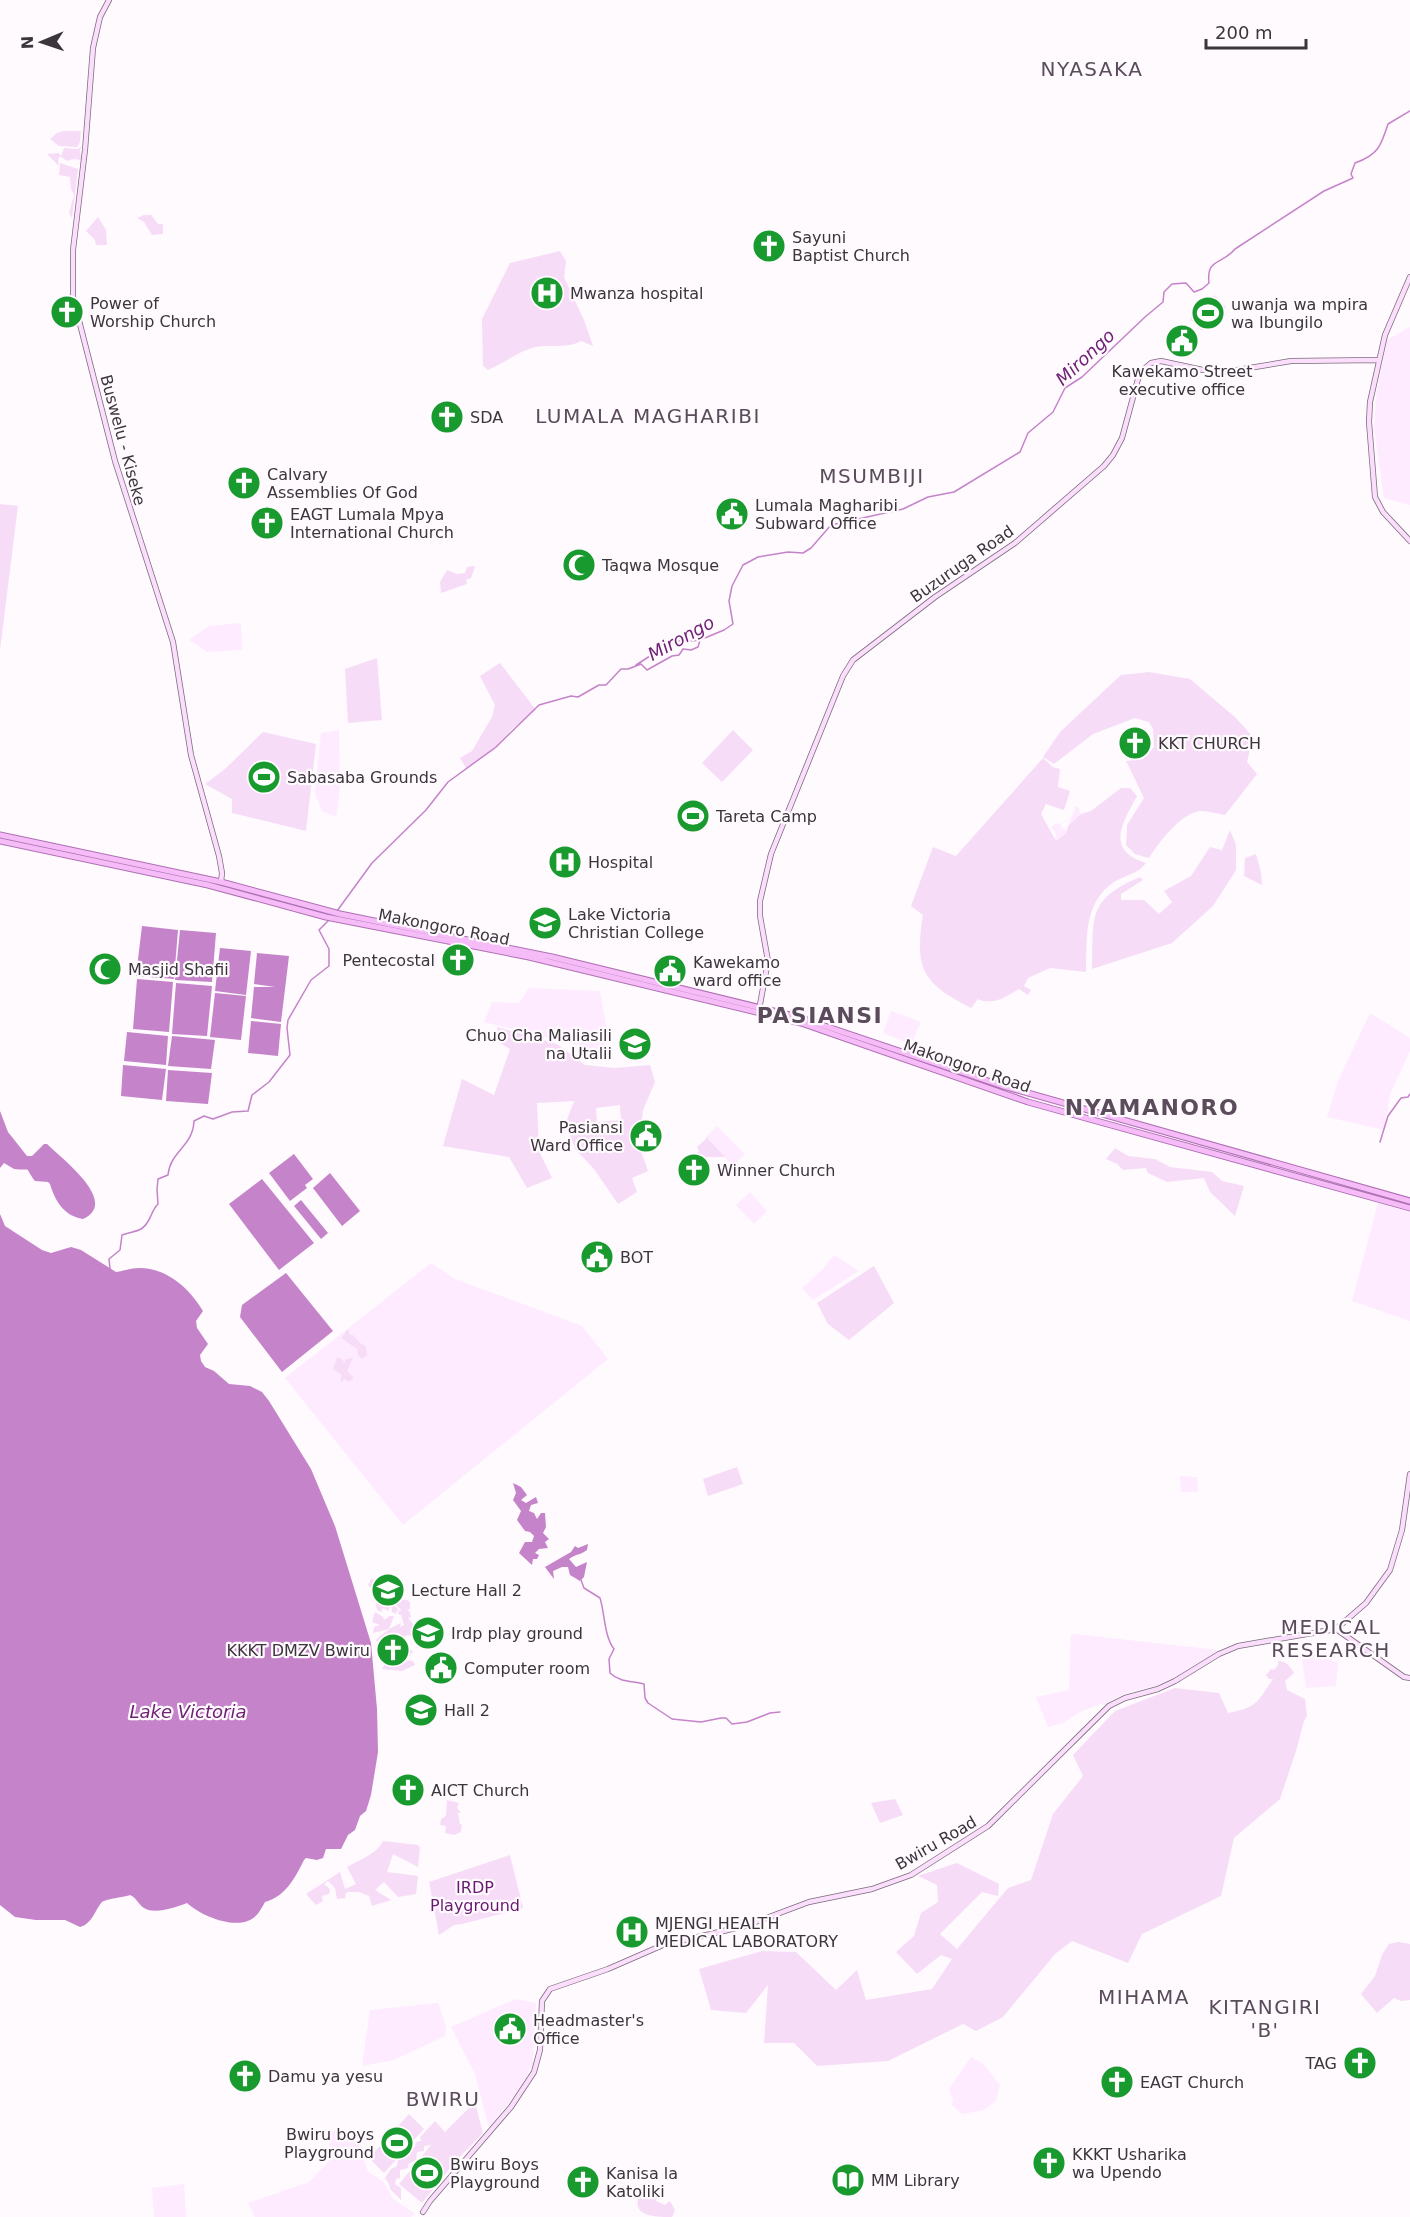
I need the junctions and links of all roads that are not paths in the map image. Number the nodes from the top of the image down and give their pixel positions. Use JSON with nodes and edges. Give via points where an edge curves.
{"nodes":[{"id":1,"x":109,"y":0,"type":"edge"},
{"id":2,"x":1410,"y":277,"type":"edge"},
{"id":3,"x":1378,"y":360,"type":"junction"},
{"id":4,"x":1410,"y":541,"type":"edge"},
{"id":5,"x":0,"y":834,"type":"edge"},
{"id":6,"x":0,"y":842,"type":"edge"},
{"id":7,"x":221,"y":882,"type":"junction"},
{"id":8,"x":326,"y":914,"type":"junction"},
{"id":9,"x":759,"y":1011,"type":"junction"},
{"id":10,"x":866,"y":1042,"type":"junction"},
{"id":11,"x":1410,"y":1201,"type":"edge"},
{"id":12,"x":1410,"y":1208,"type":"edge"},
{"id":13,"x":1410,"y":1474,"type":"edge"},
{"id":14,"x":1336,"y":1629,"type":"junction"},
{"id":15,"x":1408,"y":1680,"type":"edge"},
{"id":16,"x":423,"y":2212,"type":"dead end"}],
"edges":[{"from":1,"to":7,"type":"main road","name":"Buswelu - Kiseke","via":[[100,17],[93,48],[73,250],[73,297],[115,461],[173,642],[191,755],[219,856]]},
{"from":2,"to":3,"type":"main road"},
{"from":3,"to":4,"type":"main road","via":[[1369,409],[1373,490],[1383,513]]},
{"from":3,"to":9,"type":"main road","name":"Buzuruga Road","via":[[1292,361],[1226,372],[1151,363],[1138,379],[1122,438],[1104,466],[1015,543],[935,597],[853,660],[771,854],[760,901],[768,961]]},
{"from":5,"to":7,"type":"main road"},
{"from":6,"to":8,"type":"main road"},
{"from":7,"to":8,"type":"main road"},
{"from":8,"to":9,"type":"main road","name":"Makongoro Road","via":[[542,954]]},
{"from":9,"to":10,"type":"main road","name":"Makongoro Road","via":[[798,1017]]},
{"from":10,"to":11,"type":"main road","name":"Makongoro Road","via":[[1083,1111]]},
{"from":10,"to":12,"type":"main road","name":"Makongoro Road","via":[[1028,1101]]},
{"from":13,"to":14,"type":"main road","via":[[1402,1530],[1390,1570],[1366,1603]]},
{"from":14,"to":15,"type":"main road"},
{"from":14,"to":16,"type":"main road","name":"Bwiru Road","via":[[1238,1646],[1158,1689],[1109,1706],[988,1826],[910,1875],[872,1889],[809,1902],[745,1926],[663,1945],[550,1989],[542,2001],[540,2050],[530,2079]]}]}
